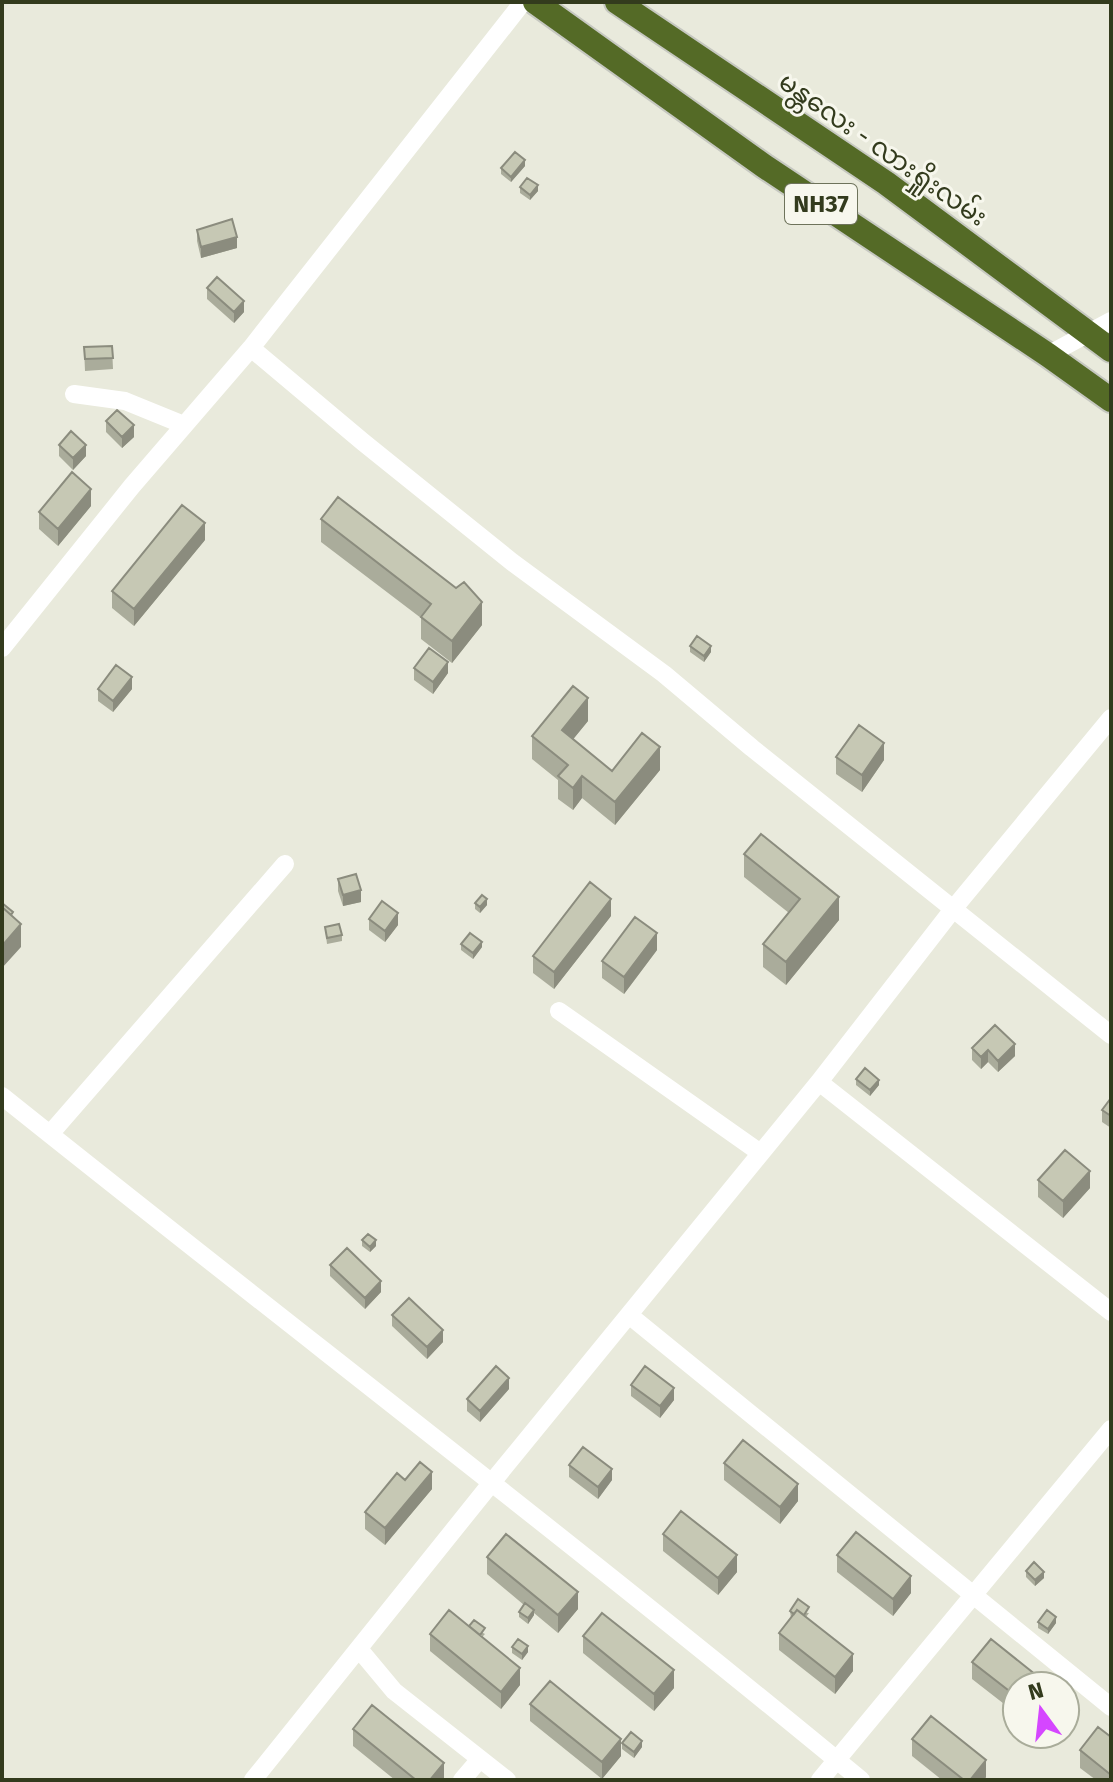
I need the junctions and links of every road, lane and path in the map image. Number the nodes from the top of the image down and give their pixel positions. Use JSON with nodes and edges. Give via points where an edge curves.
{"nodes":[{"id":1,"x":523,"y":2,"type":"edge"},
{"id":2,"x":535,"y":2,"type":"edge"},
{"id":3,"x":617,"y":2,"type":"edge"},
{"id":4,"x":1100,"y":327,"type":"edge"},
{"id":5,"x":251,"y":348,"type":"junction"},
{"id":6,"x":1111,"y":350,"type":"edge"},
{"id":7,"x":1048,"y":355,"type":"junction"},
{"id":8,"x":74,"y":394,"type":"dead end"},
{"id":9,"x":1111,"y":400,"type":"edge"},
{"id":10,"x":184,"y":425,"type":"junction"},
{"id":11,"x":3,"y":643,"type":"edge"},
{"id":12,"x":1111,"y":718,"type":"edge"},
{"id":13,"x":285,"y":864,"type":"dead end"},
{"id":14,"x":954,"y":908,"type":"junction"},
{"id":15,"x":559,"y":1011,"type":"dead end"},
{"id":16,"x":1111,"y":1035,"type":"edge"},
{"id":17,"x":819,"y":1082,"type":"junction"},
{"id":18,"x":2,"y":1096,"type":"edge"},
{"id":19,"x":50,"y":1134,"type":"junction"},
{"id":20,"x":759,"y":1152,"type":"junction"},
{"id":21,"x":1111,"y":1312,"type":"edge"},
{"id":22,"x":629,"y":1315,"type":"junction"},
{"id":23,"x":1111,"y":1429,"type":"edge"},
{"id":24,"x":493,"y":1481,"type":"junction"},
{"id":25,"x":974,"y":1597,"type":"junction"},
{"id":26,"x":359,"y":1649,"type":"junction"},
{"id":27,"x":1111,"y":1707,"type":"edge"},
{"id":28,"x":480,"y":1759,"type":"junction"},
{"id":29,"x":836,"y":1759,"type":"junction"},
{"id":30,"x":253,"y":1780,"type":"edge"},
{"id":31,"x":462,"y":1780,"type":"edge"},
{"id":32,"x":507,"y":1780,"type":"edge"},
{"id":33,"x":820,"y":1780,"type":"edge"},
{"id":34,"x":861,"y":1780,"type":"edge"}],
"edges":[{"from":1,"to":5,"type":"street"},
{"from":2,"to":7,"type":"highway","number":"NH37","via":[[764,166]]},
{"from":3,"to":4,"type":"highway","name":"မန္တလေး - လားရှိုးလမ်း","number":"NH37"},
{"from":4,"to":6,"type":"highway","name":"မန္တလေး - လားရှိုးလမ်း","number":"NH37"},
{"from":4,"to":7,"type":"street"},
{"from":5,"to":10,"type":"street"},
{"from":5,"to":14,"type":"street","via":[[512,562],[664,674]]},
{"from":7,"to":9,"type":"highway","number":"NH37"},
{"from":8,"to":10,"type":"street","via":[[125,401]]},
{"from":10,"to":11,"type":"street"},
{"from":12,"to":14,"type":"street"},
{"from":13,"to":19,"type":"street"},
{"from":14,"to":16,"type":"street"},
{"from":14,"to":17,"type":"street"},
{"from":15,"to":20,"type":"street"},
{"from":17,"to":20,"type":"street"},
{"from":17,"to":21,"type":"street"},
{"from":18,"to":19,"type":"street"},
{"from":19,"to":24,"type":"street"},
{"from":20,"to":22,"type":"street"},
{"from":22,"to":24,"type":"street"},
{"from":22,"to":25,"type":"street"},
{"from":23,"to":25,"type":"street"},
{"from":24,"to":26,"type":"street"},
{"from":24,"to":29,"type":"street"},
{"from":25,"to":27,"type":"street"},
{"from":25,"to":29,"type":"street"},
{"from":26,"to":28,"type":"street","via":[[394,1691]]},
{"from":26,"to":30,"type":"street"},
{"from":28,"to":31,"type":"street"},
{"from":28,"to":32,"type":"street"},
{"from":29,"to":33,"type":"street"},
{"from":29,"to":34,"type":"street"}]}
